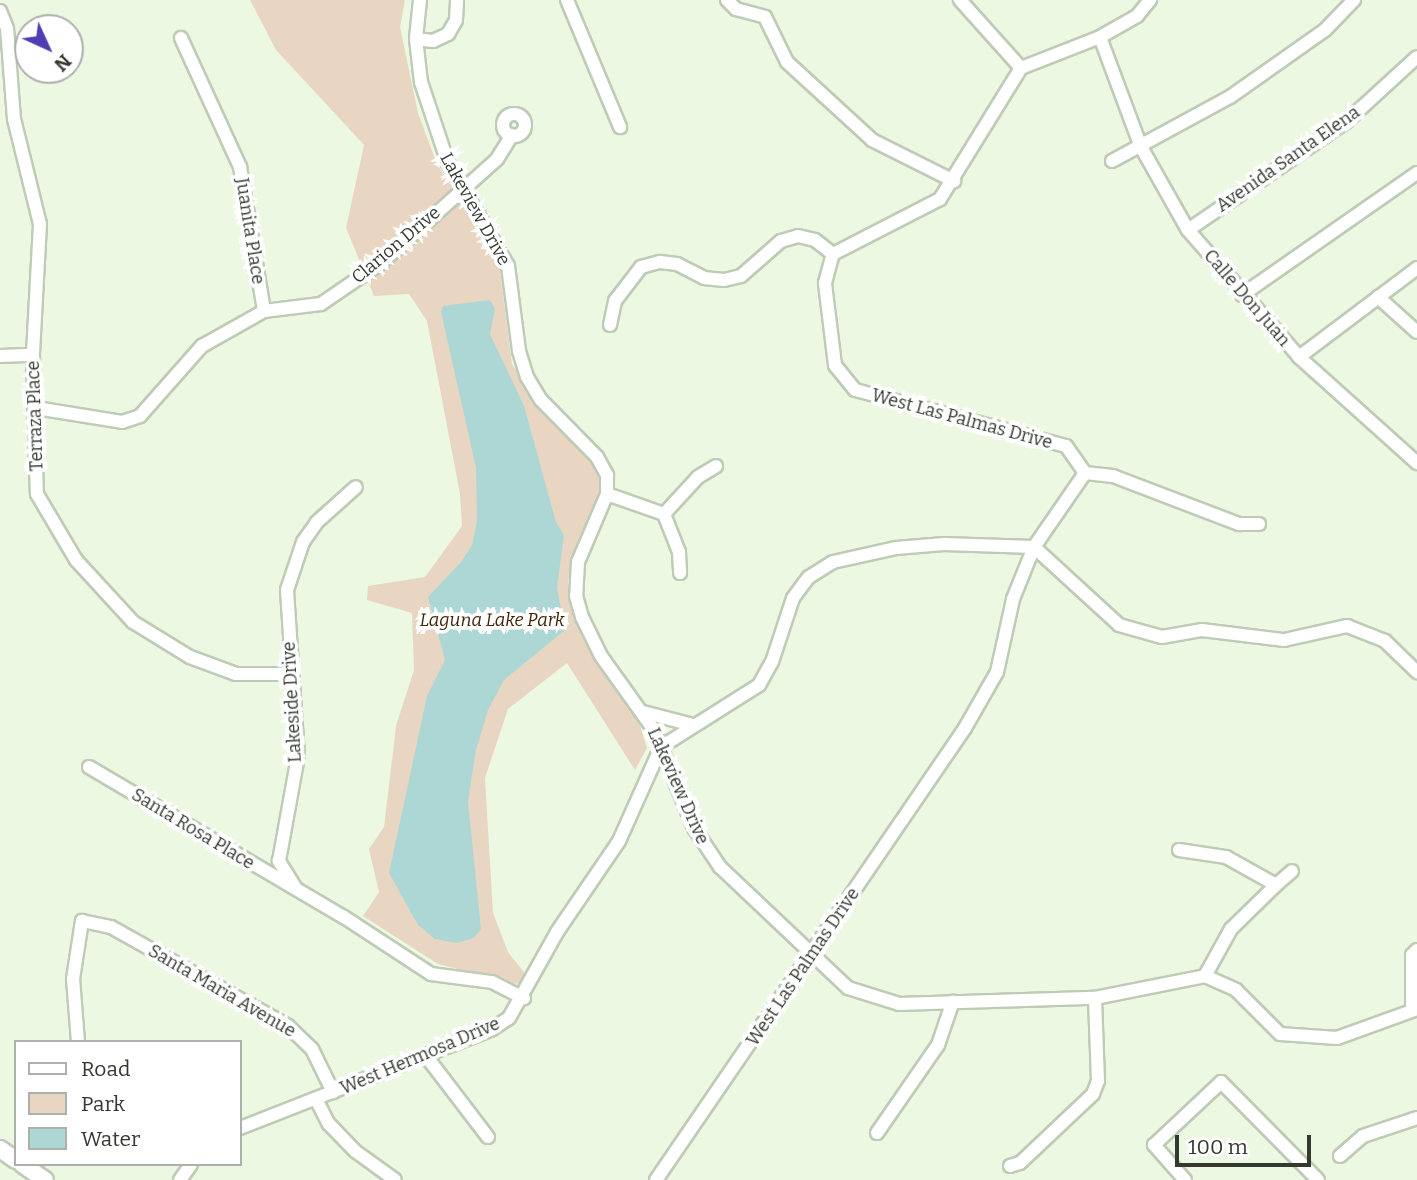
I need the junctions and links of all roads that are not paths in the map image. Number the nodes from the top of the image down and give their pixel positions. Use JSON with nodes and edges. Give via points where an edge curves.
{"nodes":[{"id":1,"x":420,"y":0,"type":"edge"},
{"id":2,"x":457,"y":0,"type":"edge"},
{"id":3,"x":567,"y":0,"type":"edge"},
{"id":4,"x":727,"y":0,"type":"edge"},
{"id":5,"x":960,"y":0,"type":"edge"},
{"id":6,"x":1150,"y":0,"type":"edge"},
{"id":7,"x":1354,"y":0,"type":"edge"},
{"id":8,"x":0,"y":11,"type":"edge"},
{"id":9,"x":1100,"y":37,"type":"junction"},
{"id":10,"x":181,"y":38,"type":"dead end"},
{"id":11,"x":416,"y":39,"type":"junction"},
{"id":12,"x":1417,"y":57,"type":"edge"},
{"id":13,"x":1021,"y":68,"type":"junction"},
{"id":14,"x":620,"y":127,"type":"dead end"},
{"id":15,"x":512,"y":135,"type":"dead end"},
{"id":16,"x":1141,"y":147,"type":"junction"},
{"id":17,"x":1112,"y":161,"type":"dead end"},
{"id":18,"x":1417,"y":173,"type":"edge"},
{"id":19,"x":954,"y":181,"type":"junction"},
{"id":20,"x":462,"y":187,"type":"junction"},
{"id":21,"x":1188,"y":230,"type":"junction"},
{"id":22,"x":833,"y":254,"type":"junction"},
{"id":23,"x":1417,"y":268,"type":"edge"},
{"id":24,"x":1242,"y":295,"type":"junction"},
{"id":25,"x":1378,"y":297,"type":"junction"},
{"id":26,"x":264,"y":311,"type":"junction"},
{"id":27,"x":610,"y":325,"type":"dead end"},
{"id":28,"x":1417,"y":332,"type":"edge"},
{"id":29,"x":33,"y":355,"type":"junction"},
{"id":30,"x":0,"y":356,"type":"edge"},
{"id":31,"x":1299,"y":357,"type":"junction"},
{"id":32,"x":36,"y":408,"type":"junction"},
{"id":33,"x":1417,"y":463,"type":"edge"},
{"id":34,"x":716,"y":466,"type":"dead end"},
{"id":35,"x":1085,"y":473,"type":"junction"},
{"id":36,"x":356,"y":487,"type":"dead end"},
{"id":37,"x":607,"y":494,"type":"junction"},
{"id":38,"x":664,"y":514,"type":"junction"},
{"id":39,"x":1259,"y":524,"type":"dead end"},
{"id":40,"x":1034,"y":547,"type":"junction"},
{"id":41,"x":680,"y":573,"type":"dead end"},
{"id":42,"x":1417,"y":672,"type":"edge"},
{"id":43,"x":291,"y":674,"type":"junction"},
{"id":44,"x":643,"y":712,"type":"junction"},
{"id":45,"x":693,"y":725,"type":"junction"},
{"id":46,"x":661,"y":747,"type":"junction"},
{"id":47,"x":89,"y":767,"type":"dead end"},
{"id":48,"x":1179,"y":850,"type":"dead end"},
{"id":49,"x":1292,"y":871,"type":"dead end"},
{"id":50,"x":1276,"y":885,"type":"junction"},
{"id":51,"x":298,"y":890,"type":"junction"},
{"id":52,"x":1417,"y":950,"type":"edge"},
{"id":53,"x":811,"y":956,"type":"junction"},
{"id":54,"x":1205,"y":976,"type":"junction"},
{"id":55,"x":524,"y":998,"type":"junction"},
{"id":56,"x":1095,"y":998,"type":"junction"},
{"id":57,"x":953,"y":1001,"type":"junction"},
{"id":58,"x":1414,"y":1010,"type":"edge"},
{"id":59,"x":78,"y":1040,"type":"edge"},
{"id":60,"x":426,"y":1056,"type":"junction"},
{"id":61,"x":333,"y":1092,"type":"junction"},
{"id":62,"x":316,"y":1099,"type":"junction"},
{"id":63,"x":1417,"y":1118,"type":"edge"},
{"id":64,"x":242,"y":1127,"type":"edge"},
{"id":65,"x":877,"y":1133,"type":"dead end"},
{"id":66,"x":488,"y":1137,"type":"dead end"},
{"id":67,"x":1340,"y":1156,"type":"dead end"},
{"id":68,"x":25,"y":1166,"type":"edge"},
{"id":69,"x":1010,"y":1166,"type":"dead end"},
{"id":70,"x":1310,"y":1178,"type":"edge"},
{"id":71,"x":45,"y":1180,"type":"edge"},
{"id":72,"x":395,"y":1180,"type":"edge"},
{"id":73,"x":656,"y":1180,"type":"edge"},
{"id":74,"x":1185,"y":1180,"type":"edge"}],
"edges":[{"from":1,"to":11,"type":"street","name":"Lakeview Drive"},
{"from":2,"to":11,"type":"street","via":[[456,20],[448,34],[433,41]]},
{"from":3,"to":14,"type":"street"},
{"from":4,"to":19,"type":"street","via":[[736,9],[765,17],[787,62],[872,140]]},
{"from":5,"to":13,"type":"street"},
{"from":6,"to":9,"type":"street","via":[[1137,16]]},
{"from":7,"to":16,"type":"street","via":[[1325,30],[1230,97]]},
{"from":8,"to":29,"type":"street","name":"Terraza Place","via":[[7,28],[14,119],[40,224]]},
{"from":9,"to":13,"type":"street"},
{"from":9,"to":16,"type":"street","name":"Calle Don Juan"},
{"from":10,"to":26,"type":"street","name":"Juanita Place","via":[[240,167]]},
{"from":11,"to":20,"type":"street","name":"Lakeview Drive","via":[[421,82],[436,135]]},
{"from":12,"to":21,"type":"street","name":"Avenida Santa Elena","via":[[1346,122]]},
{"from":13,"to":19,"type":"street"},
{"from":15,"to":20,"type":"street","name":"Clarion Drive","via":[[498,159]]},
{"from":16,"to":17,"type":"street"},
{"from":16,"to":21,"type":"street","name":"Calle Don Juan"},
{"from":18,"to":24,"type":"street"},
{"from":19,"to":22,"type":"street","via":[[940,199]]},
{"from":20,"to":26,"type":"street","name":"Clarion Drive","via":[[382,262],[321,304]]},
{"from":20,"to":37,"type":"street","name":"Lakeview Drive","via":[[508,265],[519,351],[531,385],[602,463]]},
{"from":21,"to":24,"type":"street","name":"Calle Don Juan"},
{"from":22,"to":27,"type":"street","via":[[815,240],[798,236],[782,241],[741,276],[724,280],[704,278],[677,264],[641,267],[615,300]]},
{"from":22,"to":35,"type":"street","name":"West Las Palmas Drive","via":[[825,284],[833,355],[835,365],[855,390],[1066,446]]},
{"from":23,"to":25,"type":"street"},
{"from":24,"to":31,"type":"street","name":"Calle Don Juan"},
{"from":25,"to":28,"type":"street"},
{"from":25,"to":31,"type":"street"},
{"from":26,"to":32,"type":"street","name":"Clarion Drive","via":[[202,346],[140,416],[122,422]]},
{"from":29,"to":30,"type":"street"},
{"from":29,"to":32,"type":"street","name":"Terraza Place"},
{"from":31,"to":33,"type":"street","name":"Calle Don Juan"},
{"from":32,"to":43,"type":"street","name":"Terraza Place","via":[[37,494],[76,559],[133,622],[190,657],[236,674]]},
{"from":34,"to":38,"type":"street","via":[[698,477]]},
{"from":35,"to":39,"type":"street","via":[[1113,476],[1239,524]]},
{"from":35,"to":40,"type":"street","name":"West Las Palmas Drive"},
{"from":36,"to":43,"type":"street","name":"Lakeside Drive","via":[[317,522],[292,571],[286,600]]},
{"from":37,"to":38,"type":"street"},
{"from":37,"to":44,"type":"street","name":"Lakeview Drive","via":[[581,552],[576,596],[601,656]]},
{"from":38,"to":41,"type":"street","via":[[679,552]]},
{"from":40,"to":42,"type":"street","via":[[1119,625],[1162,637],[1202,630],[1284,640],[1347,626],[1385,640]]},
{"from":40,"to":45,"type":"street","via":[[896,548],[828,564],[809,577],[793,598],[772,663],[759,685],[732,706]]},
{"from":40,"to":53,"type":"street","name":"West Las Palmas Drive","via":[[1013,599],[997,672],[965,728]]},
{"from":43,"to":51,"type":"street","name":"Lakeside Drive","via":[[298,756],[279,861]]},
{"from":44,"to":45,"type":"street"},
{"from":44,"to":46,"type":"street","name":"Lakeview Drive"},
{"from":45,"to":46,"type":"street"},
{"from":46,"to":53,"type":"street","name":"Lakeview Drive","via":[[711,857]]},
{"from":46,"to":55,"type":"street","name":"West Hermosa Drive","via":[[618,841],[557,932]]},
{"from":47,"to":51,"type":"street","name":"Santa Rosa Place"},
{"from":48,"to":50,"type":"street","via":[[1226,857]]},
{"from":49,"to":50,"type":"street"},
{"from":50,"to":54,"type":"street","via":[[1231,929]]},
{"from":51,"to":55,"type":"street","name":"Lakeside Drive","via":[[431,974],[492,982]]},
{"from":52,"to":58,"type":"street","via":[[1412,955]]},
{"from":53,"to":57,"type":"street","name":"Lakeview Drive","via":[[848,988],[899,1004]]},
{"from":53,"to":73,"type":"street","name":"West Las Palmas Drive"},
{"from":54,"to":56,"type":"street","name":"Lakeview Drive"},
{"from":54,"to":58,"type":"street","via":[[1236,990],[1280,1034],[1337,1038]]},
{"from":55,"to":60,"type":"street","name":"West Hermosa Drive","via":[[497,1026]]},
{"from":56,"to":57,"type":"street","name":"Lakeview Drive"},
{"from":56,"to":69,"type":"street","via":[[1098,1081],[1093,1094],[1020,1163]]},
{"from":57,"to":65,"type":"street","via":[[938,1045]]},
{"from":59,"to":61,"type":"street","name":"Santa Maria Avenue","via":[[74,979],[82,921],[111,927],[289,1026],[312,1049]]},
{"from":60,"to":61,"type":"street","name":"West Hermosa Drive"},
{"from":60,"to":66,"type":"street"},
{"from":61,"to":62,"type":"street","name":"West Hermosa Drive"},
{"from":62,"to":64,"type":"street","name":"West Hermosa Drive"},
{"from":62,"to":72,"type":"street","via":[[329,1124],[355,1151]]},
{"from":63,"to":67,"type":"street","via":[[1363,1136]]},
{"from":68,"to":71,"type":"main road"},
{"from":70,"to":74,"type":"street","via":[[1221,1082],[1154,1145]]}]}
